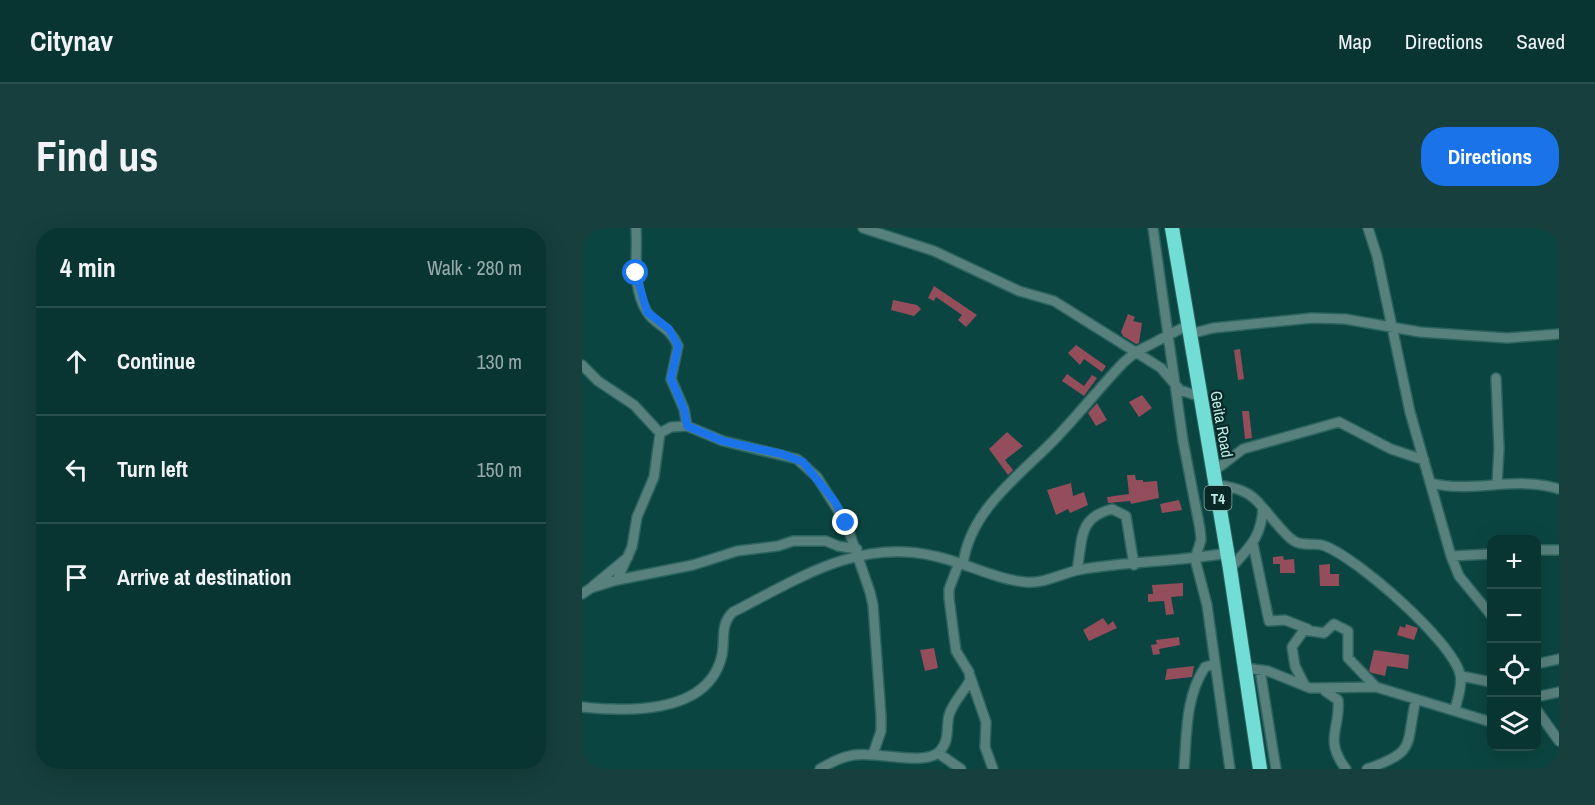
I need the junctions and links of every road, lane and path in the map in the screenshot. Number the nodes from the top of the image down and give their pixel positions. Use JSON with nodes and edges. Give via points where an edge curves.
{"nodes":[{"id":1,"x":636,"y":228,"type":"edge"},
{"id":2,"x":863,"y":228,"type":"edge"},
{"id":3,"x":1153,"y":228,"type":"edge"},
{"id":4,"x":1172,"y":228,"type":"edge"},
{"id":5,"x":1368,"y":228,"type":"edge"},
{"id":6,"x":1393,"y":328,"type":"junction"},
{"id":7,"x":1189,"y":329,"type":"junction"},
{"id":8,"x":1559,"y":334,"type":"edge"},
{"id":9,"x":1168,"y":336,"type":"junction"},
{"id":10,"x":1136,"y":352,"type":"junction"},
{"id":11,"x":582,"y":365,"type":"edge"},
{"id":12,"x":1496,"y":378,"type":"dead end"},
{"id":13,"x":1176,"y":387,"type":"junction"},
{"id":14,"x":1201,"y":397,"type":"junction"},
{"id":15,"x":687,"y":426,"type":"junction"},
{"id":16,"x":660,"y":433,"type":"junction"},
{"id":17,"x":1424,"y":460,"type":"junction"},
{"id":18,"x":1214,"y":471,"type":"junction"},
{"id":19,"x":1431,"y":483,"type":"junction"},
{"id":20,"x":1497,"y":484,"type":"junction"},
{"id":21,"x":1216,"y":485,"type":"junction"},
{"id":22,"x":1559,"y":489,"type":"edge"},
{"id":23,"x":1263,"y":508,"type":"junction"},
{"id":24,"x":1253,"y":544,"type":"junction"},
{"id":25,"x":1541,"y":550,"type":"edge"},
{"id":26,"x":1559,"y":550,"type":"edge"},
{"id":27,"x":858,"y":552,"type":"junction"},
{"id":28,"x":1227,"y":553,"type":"junction"},
{"id":29,"x":1487,"y":554,"type":"edge"},
{"id":30,"x":1451,"y":556,"type":"junction"},
{"id":31,"x":628,"y":557,"type":"junction"},
{"id":32,"x":1195,"y":559,"type":"junction"},
{"id":33,"x":961,"y":564,"type":"junction"},
{"id":34,"x":1134,"y":565,"type":"junction"},
{"id":35,"x":1230,"y":569,"type":"junction"},
{"id":36,"x":1077,"y":570,"type":"junction"},
{"id":37,"x":617,"y":580,"type":"junction"},
{"id":38,"x":591,"y":588,"type":"junction"},
{"id":39,"x":582,"y":594,"type":"edge"},
{"id":40,"x":1487,"y":610,"type":"edge"},
{"id":41,"x":1308,"y":629,"type":"junction"},
{"id":42,"x":1559,"y":659,"type":"edge"},
{"id":43,"x":1541,"y":663,"type":"edge"},
{"id":44,"x":1215,"y":664,"type":"junction"},
{"id":45,"x":1253,"y":669,"type":"junction"},
{"id":46,"x":970,"y":676,"type":"junction"},
{"id":47,"x":1461,"y":676,"type":"junction"},
{"id":48,"x":1487,"y":681,"type":"edge"},
{"id":49,"x":1305,"y":686,"type":"junction"},
{"id":50,"x":1376,"y":687,"type":"junction"},
{"id":51,"x":1323,"y":690,"type":"junction"},
{"id":52,"x":1559,"y":692,"type":"edge"},
{"id":53,"x":1541,"y":696,"type":"edge"},
{"id":54,"x":1416,"y":699,"type":"junction"},
{"id":55,"x":582,"y":707,"type":"edge"},
{"id":56,"x":1455,"y":710,"type":"junction"},
{"id":57,"x":1487,"y":721,"type":"edge"},
{"id":58,"x":1541,"y":725,"type":"edge"},
{"id":59,"x":1559,"y":741,"type":"edge"},
{"id":60,"x":938,"y":753,"type":"junction"},
{"id":61,"x":873,"y":754,"type":"junction"},
{"id":62,"x":820,"y":769,"type":"edge"},
{"id":63,"x":961,"y":769,"type":"edge"},
{"id":64,"x":993,"y":769,"type":"edge"},
{"id":65,"x":1184,"y":769,"type":"edge"},
{"id":66,"x":1230,"y":769,"type":"edge"},
{"id":67,"x":1260,"y":769,"type":"edge"},
{"id":68,"x":1276,"y":769,"type":"edge"},
{"id":69,"x":1346,"y":769,"type":"edge"},
{"id":70,"x":1367,"y":769,"type":"edge"}],
"edges":[{"from":1,"to":15,"type":"street","via":[[638,285],[647,312],[669,329],[678,346],[671,379]]},
{"from":2,"to":10,"type":"street","via":[[934,251],[1019,291],[1054,301]]},
{"from":3,"to":9,"type":"street"},
{"from":4,"to":7,"type":"highway","name":"Geita Road","number":"T4"},
{"from":5,"to":6,"type":"street"},
{"from":6,"to":7,"type":"street","via":[[1345,319],[1312,318]]},
{"from":6,"to":8,"type":"street","via":[[1522,339]]},
{"from":6,"to":17,"type":"street"},
{"from":7,"to":9,"type":"street"},
{"from":7,"to":14,"type":"highway","name":"Geita Road","number":"T4"},
{"from":9,"to":10,"type":"street"},
{"from":9,"to":13,"type":"street"},
{"from":10,"to":13,"type":"street","via":[[1167,374]]},
{"from":10,"to":33,"type":"street","via":[[1050,444],[1004,486],[968,540]]},
{"from":11,"to":16,"type":"street","via":[[634,405]]},
{"from":12,"to":20,"type":"street"},
{"from":13,"to":14,"type":"street"},
{"from":13,"to":32,"type":"street","via":[[1200,529]]},
{"from":14,"to":18,"type":"highway","name":"Geita Road","number":"T4"},
{"from":15,"to":16,"type":"street","via":[[671,427]]},
{"from":15,"to":27,"type":"street","via":[[723,441],[803,462],[835,502]]},
{"from":16,"to":31,"type":"street","via":[[654,477]]},
{"from":17,"to":18,"type":"street","via":[[1391,449],[1338,422],[1243,449]]},
{"from":17,"to":19,"type":"street"},
{"from":18,"to":21,"type":"highway","name":"Geita Road","number":"T4"},
{"from":19,"to":20,"type":"street"},
{"from":19,"to":30,"type":"street"},
{"from":20,"to":22,"type":"street"},
{"from":21,"to":23,"type":"street","via":[[1243,490]]},
{"from":21,"to":28,"type":"highway","name":"Geita Road","number":"T4"},
{"from":23,"to":24,"type":"street"},
{"from":23,"to":47,"type":"street","via":[[1295,542],[1325,546],[1391,592],[1428,626]]},
{"from":24,"to":35,"type":"street"},
{"from":24,"to":41,"type":"street","via":[[1269,621],[1285,620]]},
{"from":25,"to":26,"type":"street"},
{"from":27,"to":33,"type":"street","via":[[894,550]]},
{"from":27,"to":37,"type":"street","via":[[826,541],[793,541]]},
{"from":27,"to":55,"type":"street","via":[[798,578],[727,618],[721,656],[713,676],[692,696],[661,705]]},
{"from":27,"to":61,"type":"street","via":[[873,605],[881,731]]},
{"from":28,"to":32,"type":"street"},
{"from":28,"to":35,"type":"highway","name":"Geita Road","number":"T4"},
{"from":29,"to":30,"type":"street"},
{"from":30,"to":40,"type":"street","via":[[1459,576]]},
{"from":31,"to":37,"type":"street"},
{"from":31,"to":38,"type":"street"},
{"from":32,"to":34,"type":"street"},
{"from":32,"to":44,"type":"street","via":[[1207,605]]},
{"from":33,"to":36,"type":"street","via":[[1028,582]]},
{"from":33,"to":46,"type":"street","via":[[949,598],[956,651]]},
{"from":34,"to":36,"type":"street"},
{"from":34,"to":36,"type":"street","via":[[1126,516],[1112,509],[1087,522]]},
{"from":35,"to":45,"type":"highway","name":"Geita Road","number":"T4"},
{"from":37,"to":38,"type":"street"},
{"from":38,"to":39,"type":"street"},
{"from":41,"to":49,"type":"street","via":[[1299,633],[1292,647],[1294,666]]},
{"from":41,"to":50,"type":"street","via":[[1324,633],[1334,624],[1347,630],[1348,658]]},
{"from":42,"to":43,"type":"street"},
{"from":44,"to":65,"type":"street","via":[[1205,667],[1194,687],[1186,726]]},
{"from":44,"to":66,"type":"street"},
{"from":45,"to":49,"type":"street"},
{"from":45,"to":67,"type":"highway","name":"Geita Road","number":"T4"},
{"from":45,"to":68,"type":"street"},
{"from":46,"to":60,"type":"street","via":[[951,709],[946,741]]},
{"from":46,"to":64,"type":"street","via":[[986,722],[985,747]]},
{"from":47,"to":48,"type":"street"},
{"from":47,"to":56,"type":"street"},
{"from":49,"to":51,"type":"street"},
{"from":50,"to":51,"type":"street"},
{"from":50,"to":54,"type":"street"},
{"from":51,"to":69,"type":"street","via":[[1338,700],[1335,746]]},
{"from":52,"to":53,"type":"street"},
{"from":54,"to":56,"type":"street"},
{"from":54,"to":70,"type":"street","via":[[1406,749]]},
{"from":56,"to":57,"type":"street"},
{"from":58,"to":59,"type":"street"},
{"from":60,"to":61,"type":"street","via":[[922,758]]},
{"from":60,"to":63,"type":"street"},
{"from":61,"to":62,"type":"street","via":[[836,760]]}]}
